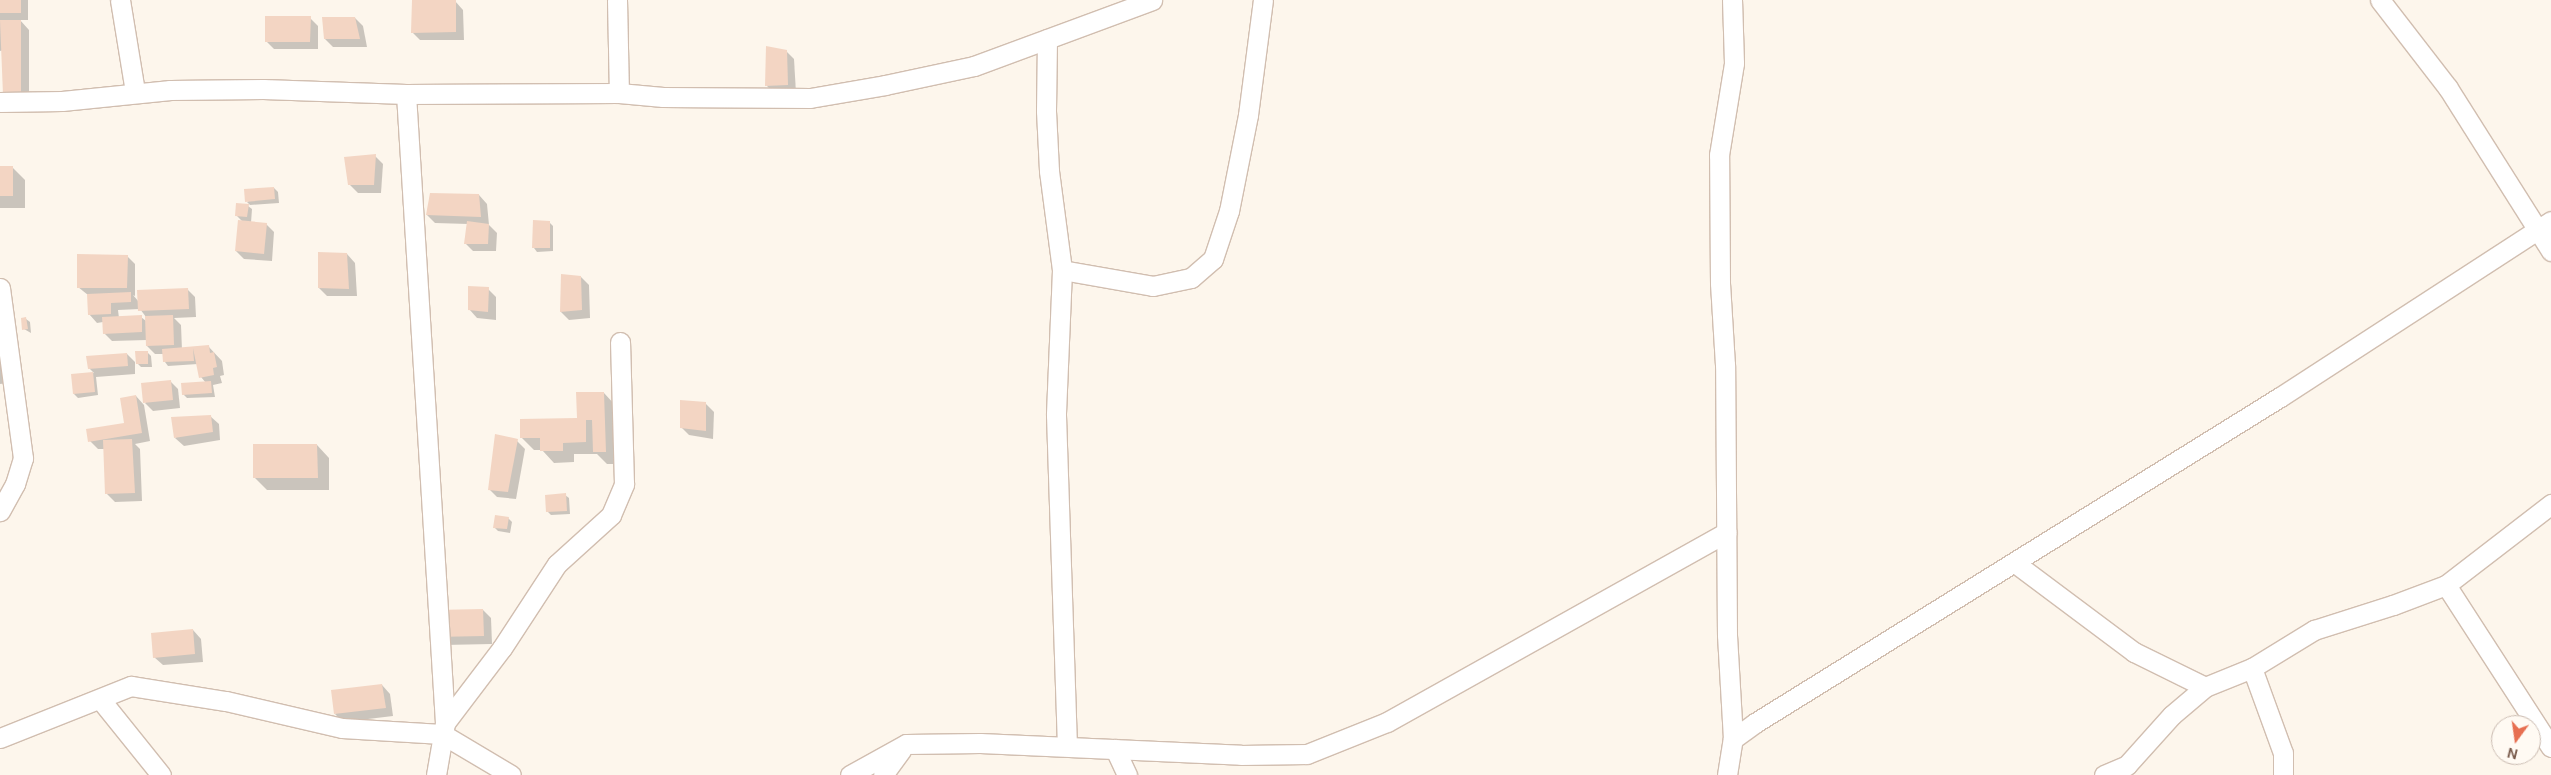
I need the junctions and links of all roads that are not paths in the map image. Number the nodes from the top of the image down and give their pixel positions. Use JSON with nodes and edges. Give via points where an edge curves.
{"nodes":[{"id":1,"x":120,"y":0,"type":"edge"},
{"id":2,"x":617,"y":0,"type":"edge"},
{"id":3,"x":1152,"y":0,"type":"edge"},
{"id":4,"x":1263,"y":0,"type":"edge"},
{"id":5,"x":1732,"y":0,"type":"edge"},
{"id":6,"x":2380,"y":0,"type":"edge"},
{"id":7,"x":1047,"y":39,"type":"junction"},
{"id":8,"x":135,"y":92,"type":"junction"},
{"id":9,"x":619,"y":93,"type":"junction"},
{"id":10,"x":406,"y":94,"type":"junction"},
{"id":11,"x":0,"y":102,"type":"edge"},
{"id":12,"x":2545,"y":225,"type":"edge"},
{"id":13,"x":2551,"y":251,"type":"edge"},
{"id":14,"x":1062,"y":270,"type":"junction"},
{"id":15,"x":0,"y":288,"type":"edge"},
{"id":16,"x":620,"y":342,"type":"dead end"},
{"id":17,"x":2551,"y":504,"type":"edge"},
{"id":18,"x":0,"y":510,"type":"edge"},
{"id":19,"x":1727,"y":532,"type":"junction"},
{"id":20,"x":2015,"y":563,"type":"junction"},
{"id":21,"x":2446,"y":585,"type":"junction"},
{"id":22,"x":2252,"y":668,"type":"junction"},
{"id":23,"x":2205,"y":687,"type":"junction"},
{"id":24,"x":100,"y":699,"type":"junction"},
{"id":25,"x":444,"y":728,"type":"junction"},
{"id":26,"x":0,"y":738,"type":"edge"},
{"id":27,"x":1733,"y":739,"type":"junction"},
{"id":28,"x":906,"y":744,"type":"junction"},
{"id":29,"x":1067,"y":746,"type":"junction"},
{"id":30,"x":2551,"y":747,"type":"edge"},
{"id":31,"x":1115,"y":749,"type":"junction"},
{"id":32,"x":161,"y":775,"type":"edge"},
{"id":33,"x":436,"y":775,"type":"edge"},
{"id":34,"x":511,"y":775,"type":"edge"},
{"id":35,"x":850,"y":775,"type":"edge"},
{"id":36,"x":883,"y":775,"type":"edge"},
{"id":37,"x":1127,"y":775,"type":"edge"},
{"id":38,"x":1727,"y":775,"type":"edge"},
{"id":39,"x":2104,"y":775,"type":"edge"},
{"id":40,"x":2283,"y":775,"type":"edge"}],
"edges":[{"from":1,"to":8,"type":"street"},
{"from":2,"to":9,"type":"street"},
{"from":3,"to":7,"type":"street"},
{"from":4,"to":14,"type":"street","via":[[1248,115],[1229,211],[1214,259],[1191,278],[1153,286]]},
{"from":5,"to":19,"type":"street","via":[[1734,63],[1719,155]]},
{"from":6,"to":12,"type":"street","via":[[2448,88]]},
{"from":7,"to":9,"type":"street","via":[[974,66],[810,98],[663,97]]},
{"from":7,"to":14,"type":"street","via":[[1049,171]]},
{"from":8,"to":10,"type":"street","via":[[263,89]]},
{"from":8,"to":11,"type":"street","via":[[62,101]]},
{"from":9,"to":10,"type":"street"},
{"from":10,"to":25,"type":"street"},
{"from":12,"to":13,"type":"street"},
{"from":12,"to":20,"type":"street"},
{"from":14,"to":29,"type":"street","via":[[1056,415]]},
{"from":15,"to":18,"type":"street","via":[[23,458],[15,484]]},
{"from":16,"to":25,"type":"street","via":[[624,484],[611,515],[557,564]]},
{"from":17,"to":21,"type":"street"},
{"from":19,"to":27,"type":"street","via":[[1727,635]]},
{"from":19,"to":31,"type":"street","via":[[1387,722],[1308,754],[1242,755]]},
{"from":20,"to":23,"type":"street","via":[[2134,652]]},
{"from":20,"to":27,"type":"street"},
{"from":21,"to":22,"type":"street","via":[[2314,630]]},
{"from":21,"to":30,"type":"street"},
{"from":22,"to":23,"type":"street"},
{"from":22,"to":40,"type":"street","via":[[2283,753]]},
{"from":23,"to":39,"type":"street","via":[[2172,715],[2126,765]]},
{"from":24,"to":25,"type":"street","via":[[131,686],[226,701],[342,728]]},
{"from":24,"to":26,"type":"street"},
{"from":24,"to":32,"type":"street"},
{"from":25,"to":33,"type":"street"},
{"from":25,"to":34,"type":"street"},
{"from":27,"to":38,"type":"street"},
{"from":28,"to":29,"type":"street"},
{"from":28,"to":35,"type":"street"},
{"from":28,"to":36,"type":"street"},
{"from":29,"to":31,"type":"street"},
{"from":31,"to":37,"type":"street"}]}
